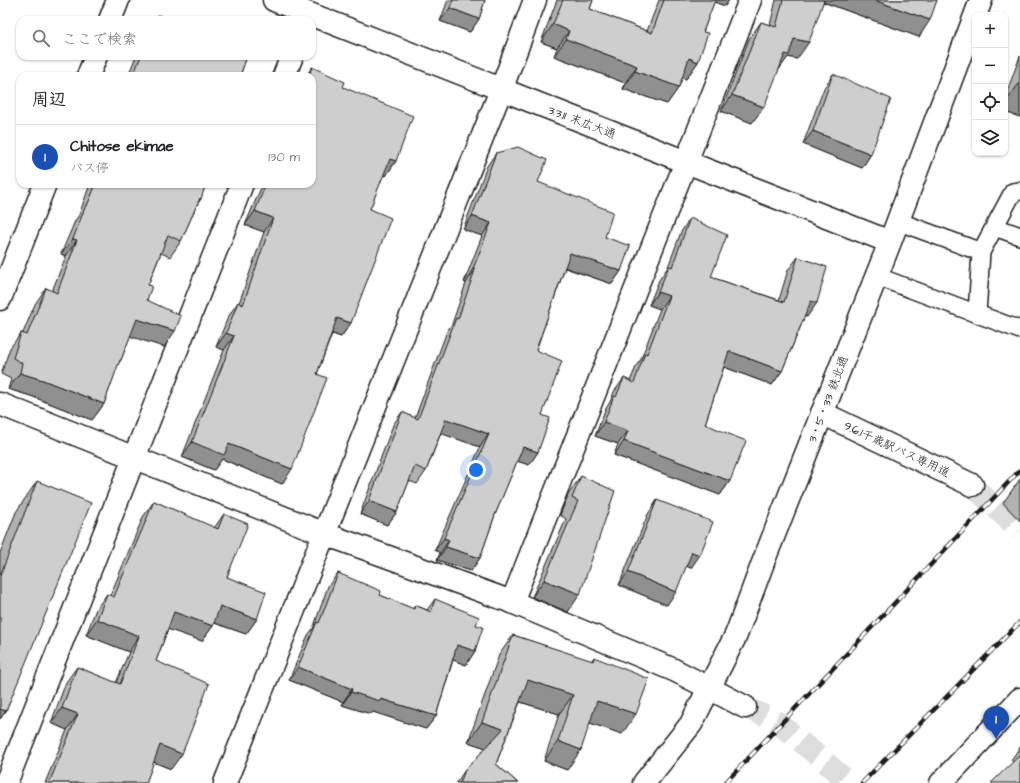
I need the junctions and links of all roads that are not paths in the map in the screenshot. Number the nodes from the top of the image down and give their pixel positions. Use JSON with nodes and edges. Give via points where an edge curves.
{"nodes":[{"id":1,"x":118,"y":0,"type":"edge"},
{"id":2,"x":274,"y":0,"type":"edge"},
{"id":3,"x":535,"y":0,"type":"edge"},
{"id":4,"x":750,"y":0,"type":"edge"},
{"id":5,"x":981,"y":0,"type":"edge"},
{"id":6,"x":309,"y":11,"type":"edge"},
{"id":7,"x":112,"y":16,"type":"edge"},
{"id":8,"x":94,"y":60,"type":"edge"},
{"id":9,"x":290,"y":60,"type":"edge"},
{"id":10,"x":90,"y":72,"type":"edge"},
{"id":11,"x":286,"y":72,"type":"edge"},
{"id":12,"x":501,"y":90,"type":"junction"},
{"id":13,"x":686,"y":163,"type":"junction"},
{"id":14,"x":44,"y":188,"type":"edge"},
{"id":15,"x":240,"y":188,"type":"edge"},
{"id":16,"x":1020,"y":191,"type":"edge"},
{"id":17,"x":897,"y":221,"type":"junction"},
{"id":18,"x":995,"y":227,"type":"junction"},
{"id":19,"x":1020,"y":236,"type":"edge"},
{"id":20,"x":890,"y":242,"type":"junction"},
{"id":21,"x":981,"y":252,"type":"junction"},
{"id":22,"x":876,"y":276,"type":"junction"},
{"id":23,"x":0,"y":299,"type":"edge"},
{"id":24,"x":977,"y":314,"type":"junction"},
{"id":25,"x":1020,"y":330,"type":"edge"},
{"id":26,"x":0,"y":404,"type":"edge"},
{"id":27,"x":822,"y":414,"type":"junction"},
{"id":28,"x":134,"y":457,"type":"junction"},
{"id":29,"x":972,"y":484,"type":"tunnel mouth"},
{"id":30,"x":325,"y":534,"type":"junction"},
{"id":31,"x":512,"y":602,"type":"junction"},
{"id":32,"x":709,"y":688,"type":"junction"},
{"id":33,"x":1020,"y":699,"type":"edge"},
{"id":34,"x":745,"y":707,"type":"tunnel mouth"},
{"id":35,"x":6,"y":783,"type":"edge"},
{"id":36,"x":225,"y":783,"type":"edge"},
{"id":37,"x":644,"y":783,"type":"edge"},
{"id":38,"x":941,"y":783,"type":"edge"}],
"edges":[{"from":1,"to":7,"type":"street"},
{"from":2,"to":6,"type":"street","name":"3.3.11 末広大通"},
{"from":3,"to":12,"type":"street"},
{"from":4,"to":13,"type":"street"},
{"from":5,"to":17,"type":"street","name":"3・5・33 鉄北通"},
{"from":6,"to":12,"type":"street","name":"3.3.11 末広大通"},
{"from":8,"to":10,"type":"street"},
{"from":9,"to":11,"type":"street"},
{"from":12,"to":13,"type":"street","name":"3.3.11 末広大通"},
{"from":12,"to":30,"type":"street"},
{"from":13,"to":20,"type":"street","name":"3.3.11 末広大通"},
{"from":13,"to":31,"type":"street"},
{"from":14,"to":23,"type":"street"},
{"from":15,"to":28,"type":"street"},
{"from":16,"to":18,"type":"lane","via":[[1013,192]]},
{"from":17,"to":20,"type":"street","name":"3・5・33 鉄北通"},
{"from":17,"to":21,"type":"lane"},
{"from":18,"to":19,"type":"lane"},
{"from":18,"to":21,"type":"lane"},
{"from":20,"to":22,"type":"street","name":"3・5・33 鉄北通"},
{"from":21,"to":24,"type":"lane"},
{"from":22,"to":24,"type":"lane"},
{"from":22,"to":27,"type":"street","name":"3・5・33 鉄北通"},
{"from":24,"to":25,"type":"lane"},
{"from":26,"to":28,"type":"street"},
{"from":27,"to":29,"type":"street","name":"9.6.1千歳駅バス専用道"},
{"from":27,"to":32,"type":"street","name":"3・5・33 鉄北通","via":[[736,636]]},
{"from":28,"to":30,"type":"street"},
{"from":28,"to":35,"type":"street"},
{"from":30,"to":31,"type":"street"},
{"from":30,"to":36,"type":"street"},
{"from":31,"to":32,"type":"street","via":[[674,670]]},
{"from":32,"to":34,"type":"street"},
{"from":32,"to":37,"type":"street","name":"3・5・33 鉄北通","via":[[691,724]]},
{"from":33,"to":38,"type":"street"}]}
